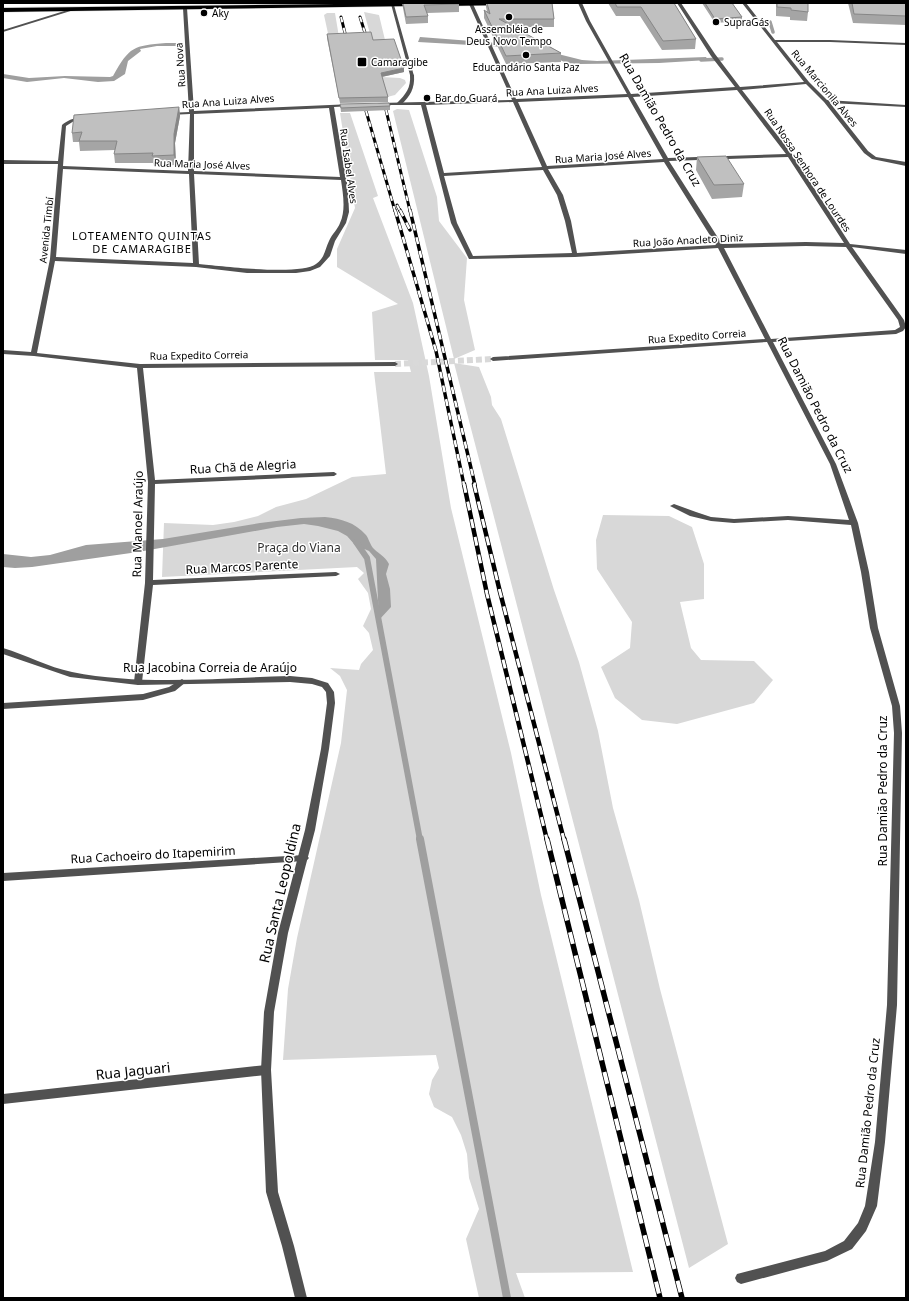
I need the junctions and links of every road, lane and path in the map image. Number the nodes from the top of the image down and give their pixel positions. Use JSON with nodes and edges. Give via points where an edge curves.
{"nodes":[{"id":1,"x":509,"y":3,"type":"edge"},
{"id":2,"x":580,"y":3,"type":"edge"},
{"id":3,"x":679,"y":3,"type":"edge"},
{"id":4,"x":744,"y":3,"type":"edge"},
{"id":5,"x":423,"y":4,"type":"edge"},
{"id":6,"x":438,"y":4,"type":"edge"},
{"id":7,"x":471,"y":4,"type":"edge"},
{"id":8,"x":392,"y":5,"type":"junction"},
{"id":9,"x":185,"y":8,"type":"junction"},
{"id":10,"x":75,"y":9,"type":"junction"},
{"id":11,"x":3,"y":10,"type":"edge"},
{"id":12,"x":3,"y":31,"type":"edge"},
{"id":13,"x":774,"y":41,"type":"junction"},
{"id":14,"x":906,"y":44,"type":"edge"},
{"id":15,"x":807,"y":83,"type":"junction"},
{"id":16,"x":741,"y":89,"type":"junction"},
{"id":17,"x":630,"y":95,"type":"junction"},
{"id":18,"x":515,"y":100,"type":"junction"},
{"id":19,"x":826,"y":100,"type":"junction"},
{"id":20,"x":359,"y":104,"type":"edge"},
{"id":21,"x":373,"y":104,"type":"edge"},
{"id":22,"x":399,"y":104,"type":"junction"},
{"id":23,"x":423,"y":104,"type":"junction"},
{"id":24,"x":331,"y":106,"type":"junction"},
{"id":25,"x":906,"y":106,"type":"edge"},
{"id":26,"x":192,"y":113,"type":"junction"},
{"id":27,"x":160,"y":115,"type":"edge"},
{"id":28,"x":89,"y":118,"type":"edge"},
{"id":29,"x":790,"y":154,"type":"junction"},
{"id":30,"x":666,"y":160,"type":"junction"},
{"id":31,"x":3,"y":162,"type":"edge"},
{"id":32,"x":906,"y":164,"type":"edge"},
{"id":33,"x":61,"y":165,"type":"junction"},
{"id":34,"x":545,"y":168,"type":"junction"},
{"id":35,"x":191,"y":172,"type":"junction"},
{"id":36,"x":441,"y":175,"type":"junction"},
{"id":37,"x":343,"y":179,"type":"junction"},
{"id":38,"x":848,"y":245,"type":"junction"},
{"id":39,"x":720,"y":246,"type":"junction"},
{"id":40,"x":906,"y":252,"type":"edge"},
{"id":41,"x":575,"y":255,"type":"junction"},
{"id":42,"x":53,"y":259,"type":"junction"},
{"id":43,"x":196,"y":265,"type":"junction"},
{"id":44,"x":903,"y":320,"type":"edge"},
{"id":45,"x":901,"y":330,"type":"joint"},
{"id":46,"x":768,"y":341,"type":"junction"},
{"id":47,"x":3,"y":352,"type":"edge"},
{"id":48,"x":34,"y":354,"type":"junction"},
{"id":49,"x":493,"y":359,"type":"tunnel mouth"},
{"id":50,"x":395,"y":364,"type":"tunnel mouth"},
{"id":51,"x":140,"y":366,"type":"junction"},
{"id":52,"x":334,"y":474,"type":"dead end"},
{"id":53,"x":152,"y":482,"type":"junction"},
{"id":54,"x":674,"y":506,"type":"dead end"},
{"id":55,"x":854,"y":523,"type":"junction"},
{"id":56,"x":336,"y":574,"type":"dead end"},
{"id":57,"x":149,"y":583,"type":"junction"},
{"id":58,"x":3,"y":651,"type":"edge"},
{"id":59,"x":138,"y":682,"type":"junction"},
{"id":60,"x":182,"y":682,"type":"junction"},
{"id":61,"x":325,"y":685,"type":"joint"},
{"id":62,"x":3,"y":706,"type":"edge"},
{"id":63,"x":304,"y":858,"type":"junction"},
{"id":64,"x":3,"y":877,"type":"edge"},
{"id":65,"x":266,"y":1070,"type":"junction"},
{"id":66,"x":3,"y":1099,"type":"edge"},
{"id":67,"x":742,"y":1278,"type":"dead end"},
{"id":68,"x":301,"y":1298,"type":"edge"}],
"edges":[{"from":1,"to":7,"type":"main road"},
{"from":2,"to":17,"type":"street","name":"Rua Damião Pedro da Cruz"},
{"from":3,"to":16,"type":"street","name":"Rua Nossa Senhora de Lourdes","via":[[718,61]]},
{"from":4,"to":13,"type":"street","name":"Rua Marcionila Alves"},
{"from":5,"to":8,"type":"main road"},
{"from":6,"to":7,"type":"main road"},
{"from":7,"to":18,"type":"street"},
{"from":8,"to":9,"type":"main road"},
{"from":8,"to":22,"type":"street","via":[[413,85],[411,93]]},
{"from":9,"to":10,"type":"main road"},
{"from":9,"to":26,"type":"street","name":"Rua Nova"},
{"from":10,"to":11,"type":"main road"},
{"from":10,"to":12,"type":"street"},
{"from":13,"to":14,"type":"street"},
{"from":13,"to":15,"type":"street","name":"Rua Marcionila Alves"},
{"from":15,"to":16,"type":"street","name":"Rua Ana Luiza Alves"},
{"from":15,"to":19,"type":"street","name":"Rua Marcionila Alves"},
{"from":16,"to":17,"type":"street","name":"Rua Ana Luiza Alves"},
{"from":16,"to":29,"type":"street","name":"Rua Nossa Senhora de Lourdes"},
{"from":17,"to":18,"type":"street","name":"Rua Ana Luiza Alves"},
{"from":17,"to":30,"type":"street","name":"Rua Damião Pedro da Cruz"},
{"from":18,"to":23,"type":"street","name":"Rua Ana Luiza Alves"},
{"from":18,"to":34,"type":"street"},
{"from":19,"to":25,"type":"street"},
{"from":19,"to":32,"type":"street","name":"Rua Marcionila Alves","via":[[866,152],[874,158]]},
{"from":20,"to":24,"type":"street","name":"Rua Ana Luiza Alves"},
{"from":21,"to":22,"type":"street","name":"Rua Ana Luiza Alves"},
{"from":22,"to":23,"type":"street","name":"Rua Ana Luiza Alves"},
{"from":23,"to":36,"type":"street"},
{"from":24,"to":26,"type":"street","name":"Rua Ana Luiza Alves"},
{"from":24,"to":37,"type":"street","name":"Rua Isabel Alves"},
{"from":26,"to":27,"type":"street","name":"Rua Ana Luiza Alves"},
{"from":26,"to":35,"type":"street","name":"Rua Nova"},
{"from":28,"to":33,"type":"street","name":"Avenida Timbí","via":[[64,125]]},
{"from":29,"to":30,"type":"street","name":"Rua Maria José Alves"},
{"from":29,"to":38,"type":"street","name":"Rua Nossa Senhora de Lourdes"},
{"from":30,"to":34,"type":"street","name":"Rua Maria José Alves"},
{"from":30,"to":39,"type":"street","name":"Rua Damião Pedro da Cruz"},
{"from":31,"to":33,"type":"street","name":"Rua Maria José Alves"},
{"from":33,"to":35,"type":"street","name":"Rua Maria José Alves"},
{"from":33,"to":42,"type":"street","name":"Avenida Timbí"},
{"from":34,"to":36,"type":"street","name":"Rua Maria José Alves"},
{"from":34,"to":41,"type":"street","via":[[565,208]]},
{"from":35,"to":37,"type":"street","name":"Rua Maria José Alves"},
{"from":35,"to":43,"type":"street","name":"Rua Nova"},
{"from":36,"to":41,"type":"street","name":"Rua João Anacleto Diniz","via":[[454,223],[471,258]]},
{"from":37,"to":43,"type":"street","name":"Rua Isabel Alves","via":[[346,212],[343,223],[332,241],[328,256],[318,266],[310,270],[275,272]]},
{"from":38,"to":39,"type":"street","name":"Rua João Anacleto Diniz"},
{"from":38,"to":40,"type":"street","name":"Rua João Anacleto Diniz"},
{"from":38,"to":44,"type":"street","name":"Rua Nossa Senhora de Lourdes"},
{"from":39,"to":41,"type":"street","name":"Rua João Anacleto Diniz"},
{"from":39,"to":46,"type":"street","name":"Rua Damião Pedro da Cruz"},
{"from":42,"to":43,"type":"street","name":"Rua Isabel Alves"},
{"from":42,"to":48,"type":"street","name":"Avenida Timbí"},
{"from":44,"to":45,"type":"street","name":"Rua Nossa Senhora de Lourdes"},
{"from":45,"to":46,"type":"street","name":"Rua Expedito Correia"},
{"from":46,"to":49,"type":"street","name":"Rua Expedito Correia"},
{"from":46,"to":55,"type":"street","name":"Rua Damião Pedro da Cruz","via":[[833,464]]},
{"from":47,"to":48,"type":"street","name":"Rua Expedito Correia"},
{"from":48,"to":51,"type":"street","name":"Rua Expedito Correia"},
{"from":50,"to":51,"type":"street","name":"Rua Expedito Correia"},
{"from":51,"to":53,"type":"street","name":"Rua Manoel Araújo"},
{"from":52,"to":53,"type":"street","name":"Rua Chã de Alegria"},
{"from":53,"to":57,"type":"street","name":"Rua Manoel Araújo"},
{"from":54,"to":55,"type":"street","via":[[693,514],[726,520],[788,518]]},
{"from":55,"to":67,"type":"street","name":"Rua Damião Pedro da Cruz","via":[[874,628],[896,706],[898,733],[892,1005],[880,1142],[871,1206],[862,1227],[848,1244],[827,1256]]},
{"from":56,"to":57,"type":"street","name":"Rua Marcos Parente"},
{"from":57,"to":59,"type":"street","name":"Rua Manoel Araújo"},
{"from":58,"to":59,"type":"street","name":"Rua Jacobina Correia de Araújo","via":[[70,674]]},
{"from":59,"to":60,"type":"street","name":"Rua Jacobina Correia de Araújo"},
{"from":60,"to":61,"type":"street","name":"Rua Jacobina Correia de Araújo","via":[[290,679]]},
{"from":60,"to":62,"type":"street","via":[[172,689],[143,697]]},
{"from":61,"to":63,"type":"street","name":"Rua Santa Leopoldina","via":[[330,692],[331,703]]},
{"from":63,"to":64,"type":"street","name":"Rua Cachoeiro do Itapemirim"},
{"from":63,"to":65,"type":"street","name":"Rua Santa Leopoldina","via":[[283,933],[269,1012]]},
{"from":65,"to":66,"type":"street","name":"Rua Jaguari"},
{"from":65,"to":68,"type":"street","name":"Rua Santa Leopoldina","via":[[272,1192]]}]}
